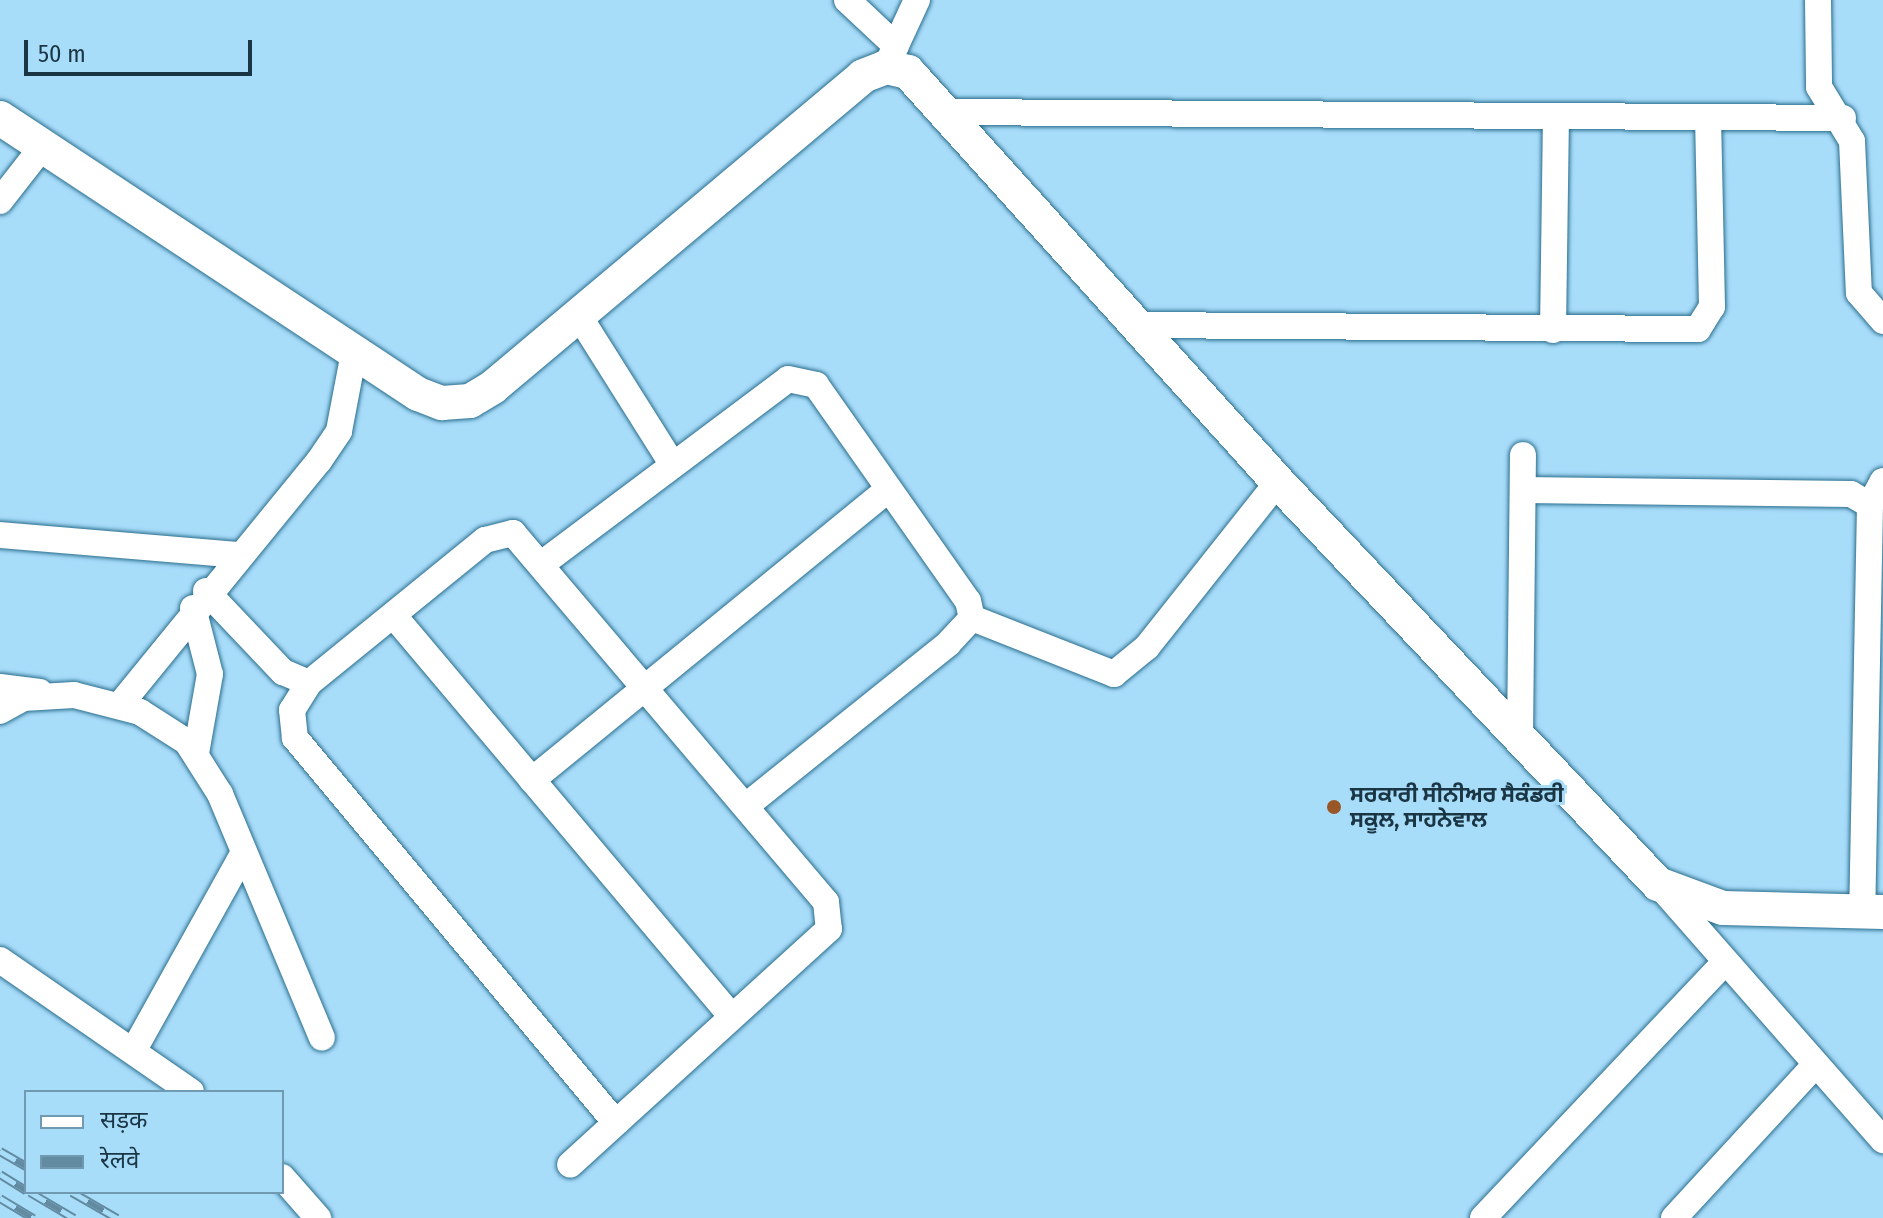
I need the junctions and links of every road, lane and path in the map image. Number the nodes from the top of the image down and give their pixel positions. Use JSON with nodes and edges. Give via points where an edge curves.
{"nodes":[{"id":1,"x":847,"y":0,"type":"edge"},
{"id":2,"x":917,"y":0,"type":"edge"},
{"id":3,"x":1818,"y":0,"type":"edge"},
{"id":4,"x":891,"y":57,"type":"junction"},
{"id":5,"x":945,"y":112,"type":"junction"},
{"id":6,"x":0,"y":118,"type":"edge"},
{"id":7,"x":1556,"y":118,"type":"junction"},
{"id":8,"x":1708,"y":118,"type":"junction"},
{"id":9,"x":1843,"y":118,"type":"junction"},
{"id":10,"x":43,"y":146,"type":"junction"},
{"id":11,"x":0,"y":201,"type":"edge"},
{"id":12,"x":579,"y":316,"type":"junction"},
{"id":13,"x":1883,"y":321,"type":"edge"},
{"id":14,"x":1136,"y":325,"type":"junction"},
{"id":15,"x":1553,"y":330,"type":"junction"},
{"id":16,"x":354,"y":352,"type":"junction"},
{"id":17,"x":1523,"y":455,"type":"dead end"},
{"id":18,"x":673,"y":465,"type":"junction"},
{"id":19,"x":1883,"y":481,"type":"edge"},
{"id":20,"x":1278,"y":482,"type":"junction"},
{"id":21,"x":1523,"y":490,"type":"junction"},
{"id":22,"x":886,"y":491,"type":"junction"},
{"id":23,"x":1870,"y":505,"type":"junction"},
{"id":24,"x":0,"y":535,"type":"edge"},
{"id":25,"x":236,"y":555,"type":"junction"},
{"id":26,"x":543,"y":563,"type":"junction"},
{"id":27,"x":199,"y":599,"type":"junction"},
{"id":28,"x":394,"y":616,"type":"junction"},
{"id":29,"x":972,"y":618,"type":"junction"},
{"id":30,"x":309,"y":683,"type":"junction"},
{"id":31,"x":0,"y":687,"type":"edge"},
{"id":32,"x":648,"y":689,"type":"junction"},
{"id":33,"x":52,"y":694,"type":"junction"},
{"id":34,"x":119,"y":706,"type":"junction"},
{"id":35,"x":0,"y":711,"type":"edge"},
{"id":36,"x":1520,"y":738,"type":"junction"},
{"id":37,"x":196,"y":753,"type":"junction"},
{"id":38,"x":532,"y":780,"type":"junction"},
{"id":39,"x":746,"y":806,"type":"junction"},
{"id":40,"x":243,"y":854,"type":"junction"},
{"id":41,"x":1658,"y":884,"type":"junction"},
{"id":42,"x":1872,"y":912,"type":"edge"},
{"id":43,"x":0,"y":960,"type":"edge"},
{"id":44,"x":1722,"y":965,"type":"junction"},
{"id":45,"x":732,"y":1017,"type":"junction"},
{"id":46,"x":322,"y":1038,"type":"dead end"},
{"id":47,"x":135,"y":1048,"type":"junction"},
{"id":48,"x":1816,"y":1064,"type":"junction"},
{"id":49,"x":188,"y":1090,"type":"edge"},
{"id":50,"x":616,"y":1123,"type":"junction"},
{"id":51,"x":1883,"y":1140,"type":"edge"},
{"id":52,"x":570,"y":1165,"type":"dead end"},
{"id":53,"x":284,"y":1179,"type":"edge"},
{"id":54,"x":318,"y":1218,"type":"edge"},
{"id":55,"x":1483,"y":1218,"type":"edge"},
{"id":56,"x":1674,"y":1218,"type":"edge"}],
"edges":[{"from":1,"to":4,"type":"street"},
{"from":2,"to":4,"type":"street"},
{"from":3,"to":9,"type":"street","via":[[1819,87]]},
{"from":4,"to":5,"type":"street"},
{"from":4,"to":12,"type":"street"},
{"from":5,"to":7,"type":"street"},
{"from":5,"to":14,"type":"street"},
{"from":6,"to":10,"type":"street"},
{"from":7,"to":8,"type":"street"},
{"from":7,"to":15,"type":"street"},
{"from":8,"to":9,"type":"street"},
{"from":8,"to":15,"type":"street","via":[[1710,321],[1676,332]]},
{"from":9,"to":13,"type":"street","via":[[1852,141],[1859,293]]},
{"from":10,"to":11,"type":"street"},
{"from":10,"to":16,"type":"street"},
{"from":12,"to":16,"type":"street","via":[[470,401],[442,403],[418,394]]},
{"from":12,"to":18,"type":"street"},
{"from":14,"to":15,"type":"street"},
{"from":14,"to":20,"type":"street"},
{"from":16,"to":25,"type":"street","via":[[339,431]]},
{"from":17,"to":21,"type":"street"},
{"from":18,"to":22,"type":"street","via":[[788,379],[801,378],[816,385]]},
{"from":18,"to":26,"type":"street"},
{"from":19,"to":23,"type":"street"},
{"from":20,"to":29,"type":"street","via":[[1147,647],[1114,674]]},
{"from":20,"to":36,"type":"street"},
{"from":21,"to":23,"type":"street","via":[[1851,494]]},
{"from":21,"to":36,"type":"street"},
{"from":22,"to":29,"type":"street","via":[[968,601]]},
{"from":22,"to":32,"type":"street"},
{"from":23,"to":42,"type":"street"},
{"from":24,"to":25,"type":"street"},
{"from":25,"to":27,"type":"street"},
{"from":26,"to":28,"type":"street","via":[[524,540],[498,531]]},
{"from":26,"to":32,"type":"street"},
{"from":27,"to":30,"type":"street","via":[[283,672]]},
{"from":27,"to":34,"type":"street"},
{"from":27,"to":37,"type":"street","via":[[210,674]]},
{"from":28,"to":30,"type":"street"},
{"from":28,"to":38,"type":"street"},
{"from":29,"to":39,"type":"street","via":[[967,629]]},
{"from":30,"to":50,"type":"street","via":[[292,710],[295,738]]},
{"from":31,"to":33,"type":"street"},
{"from":32,"to":38,"type":"street"},
{"from":32,"to":39,"type":"street"},
{"from":33,"to":34,"type":"street"},
{"from":33,"to":35,"type":"street"},
{"from":34,"to":37,"type":"street","via":[[158,721]]},
{"from":36,"to":41,"type":"street"},
{"from":37,"to":40,"type":"street"},
{"from":38,"to":45,"type":"street"},
{"from":39,"to":45,"type":"street","via":[[831,915],[829,929]]},
{"from":40,"to":46,"type":"street"},
{"from":40,"to":47,"type":"street"},
{"from":41,"to":42,"type":"street","via":[[1723,908]]},
{"from":41,"to":44,"type":"street"},
{"from":43,"to":47,"type":"street"},
{"from":44,"to":48,"type":"street"},
{"from":44,"to":55,"type":"street"},
{"from":45,"to":50,"type":"street"},
{"from":47,"to":49,"type":"street"},
{"from":48,"to":51,"type":"street"},
{"from":48,"to":56,"type":"street"},
{"from":50,"to":52,"type":"street"},
{"from":53,"to":54,"type":"street"}]}
